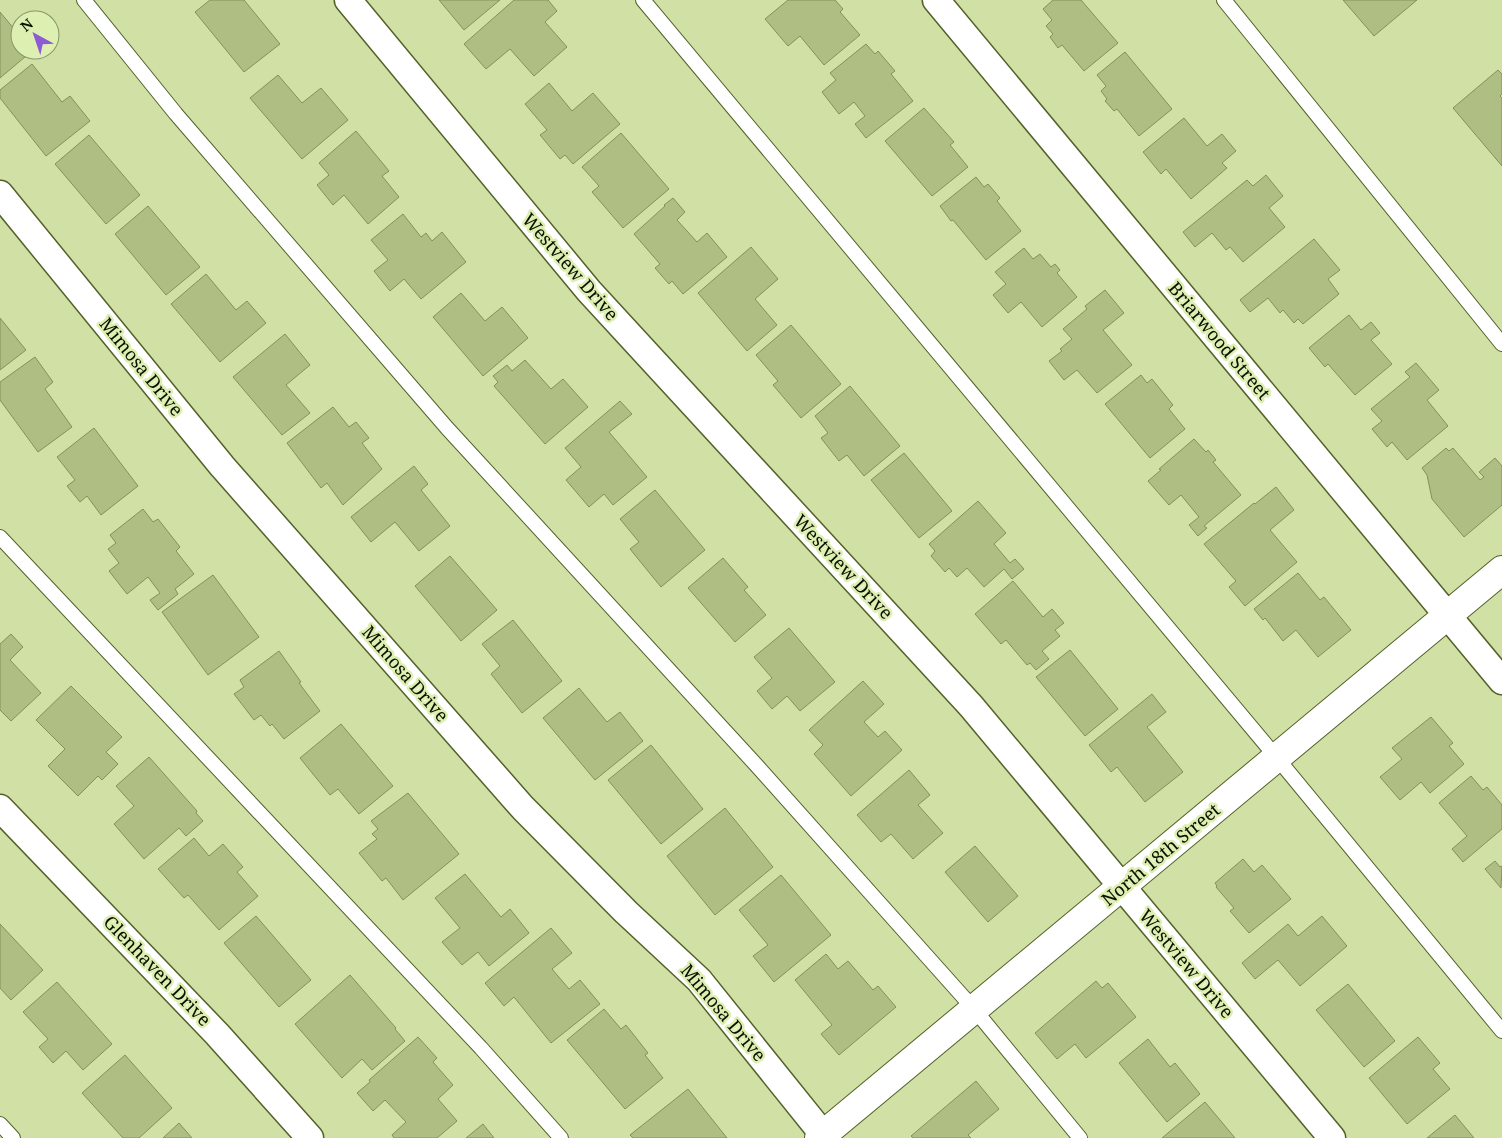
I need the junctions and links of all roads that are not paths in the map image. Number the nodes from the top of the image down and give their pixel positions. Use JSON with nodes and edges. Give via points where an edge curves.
{"nodes":[{"id":1,"x":84,"y":0,"type":"edge"},
{"id":2,"x":348,"y":0,"type":"edge"},
{"id":3,"x":643,"y":0,"type":"edge"},
{"id":4,"x":936,"y":0,"type":"edge"},
{"id":5,"x":1224,"y":0,"type":"edge"},
{"id":6,"x":0,"y":194,"type":"edge"},
{"id":7,"x":1502,"y":344,"type":"edge"},
{"id":8,"x":0,"y":537,"type":"edge"},
{"id":9,"x":1502,"y":570,"type":"edge"},
{"id":10,"x":1448,"y":616,"type":"junction"},
{"id":11,"x":1502,"y":681,"type":"edge"},
{"id":12,"x":1277,"y":758,"type":"junction"},
{"id":13,"x":0,"y":808,"type":"edge"},
{"id":14,"x":1121,"y":887,"type":"junction"},
{"id":15,"x":974,"y":1009,"type":"junction"},
{"id":16,"x":1502,"y":1031,"type":"edge"},
{"id":17,"x":0,"y":1124,"type":"edge"},
{"id":18,"x":823,"y":1137,"type":"edge"},
{"id":19,"x":13,"y":1138,"type":"edge"},
{"id":20,"x":310,"y":1138,"type":"edge"},
{"id":21,"x":561,"y":1138,"type":"edge"},
{"id":22,"x":1080,"y":1138,"type":"edge"},
{"id":23,"x":1332,"y":1138,"type":"edge"}],
"edges":[{"from":1,"to":15,"type":"lane","via":[[176,114],[447,428],[758,767]]},
{"from":2,"to":14,"type":"street","name":"Westview Drive","via":[[588,291],[971,706]]},
{"from":3,"to":12,"type":"lane"},
{"from":4,"to":10,"type":"street","name":"Briarwood Street"},
{"from":5,"to":7,"type":"lane"},
{"from":6,"to":18,"type":"street","name":"Mimosa Drive","via":[[228,473],[524,808],[626,912],[699,980]]},
{"from":8,"to":21,"type":"lane","via":[[474,1041]]},
{"from":9,"to":10,"type":"street","name":"North 18th Street"},
{"from":10,"to":11,"type":"street","name":"Briarwood Street"},
{"from":10,"to":12,"type":"street","name":"North 18th Street"},
{"from":12,"to":14,"type":"street","name":"North 18th Street"},
{"from":12,"to":16,"type":"lane"},
{"from":13,"to":20,"type":"street","name":"Glenhaven Drive","via":[[217,1034]]},
{"from":14,"to":15,"type":"street","name":"North 18th Street"},
{"from":14,"to":23,"type":"street","name":"Westview Drive"},
{"from":15,"to":18,"type":"street","name":"North 18th Street"},
{"from":15,"to":22,"type":"lane"},
{"from":17,"to":19,"type":"lane"}]}
